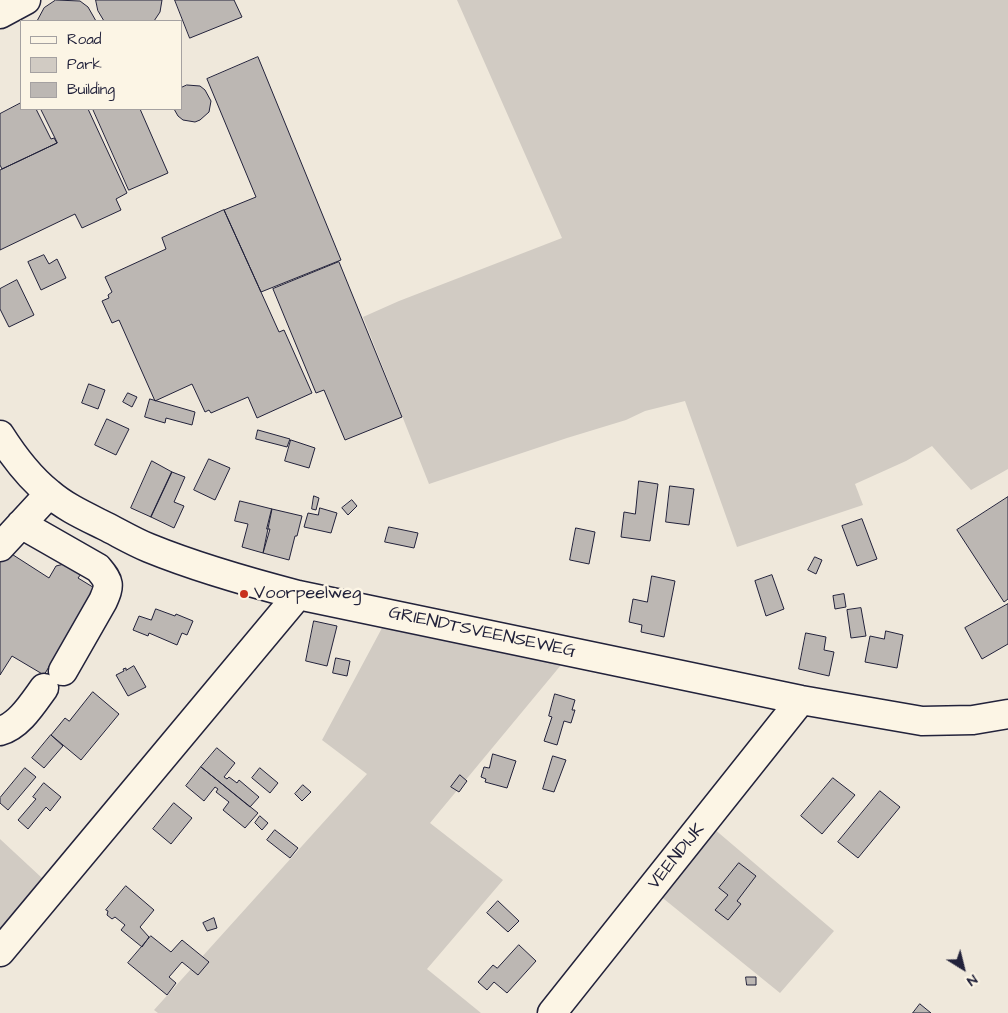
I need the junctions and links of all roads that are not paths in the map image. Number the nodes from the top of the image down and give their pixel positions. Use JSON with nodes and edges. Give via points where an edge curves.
{"nodes":[{"id":1,"x":26,"y":0,"type":"edge"},
{"id":2,"x":0,"y":14,"type":"edge"},
{"id":3,"x":0,"y":435,"type":"edge"},
{"id":4,"x":49,"y":494,"type":"junction"},
{"id":5,"x":21,"y":524,"type":"junction"},
{"id":6,"x":0,"y":547,"type":"edge"},
{"id":7,"x":298,"y":595,"type":"junction"},
{"id":8,"x":801,"y":700,"type":"junction"},
{"id":9,"x":1008,"y":714,"type":"edge"},
{"id":10,"x":0,"y":731,"type":"edge"},
{"id":11,"x":0,"y":952,"type":"edge"},
{"id":12,"x":552,"y":1013,"type":"edge"}],
"edges":[{"from":1,"to":2,"type":"street"},
{"from":3,"to":4,"type":"street","name":"GRIENDTSVEENSEWEG","via":[[28,474]]},
{"from":4,"to":5,"type":"street"},
{"from":4,"to":7,"type":"street","name":"GRIENDTSVEENSEWEG","via":[[69,508],[148,547],[199,567]]},
{"from":5,"to":6,"type":"street"},
{"from":5,"to":10,"type":"street","via":[[98,568],[107,579],[107,590],[103,602],[53,680],[17,721]]},
{"from":7,"to":8,"type":"street","name":"GRIENDTSVEENSEWEG"},
{"from":7,"to":11,"type":"street"},
{"from":8,"to":9,"type":"street","name":"GRIENDTSVEENSEWEG","via":[[922,721],[973,720]]},
{"from":8,"to":12,"type":"street","name":"VEENDIJK"}]}
